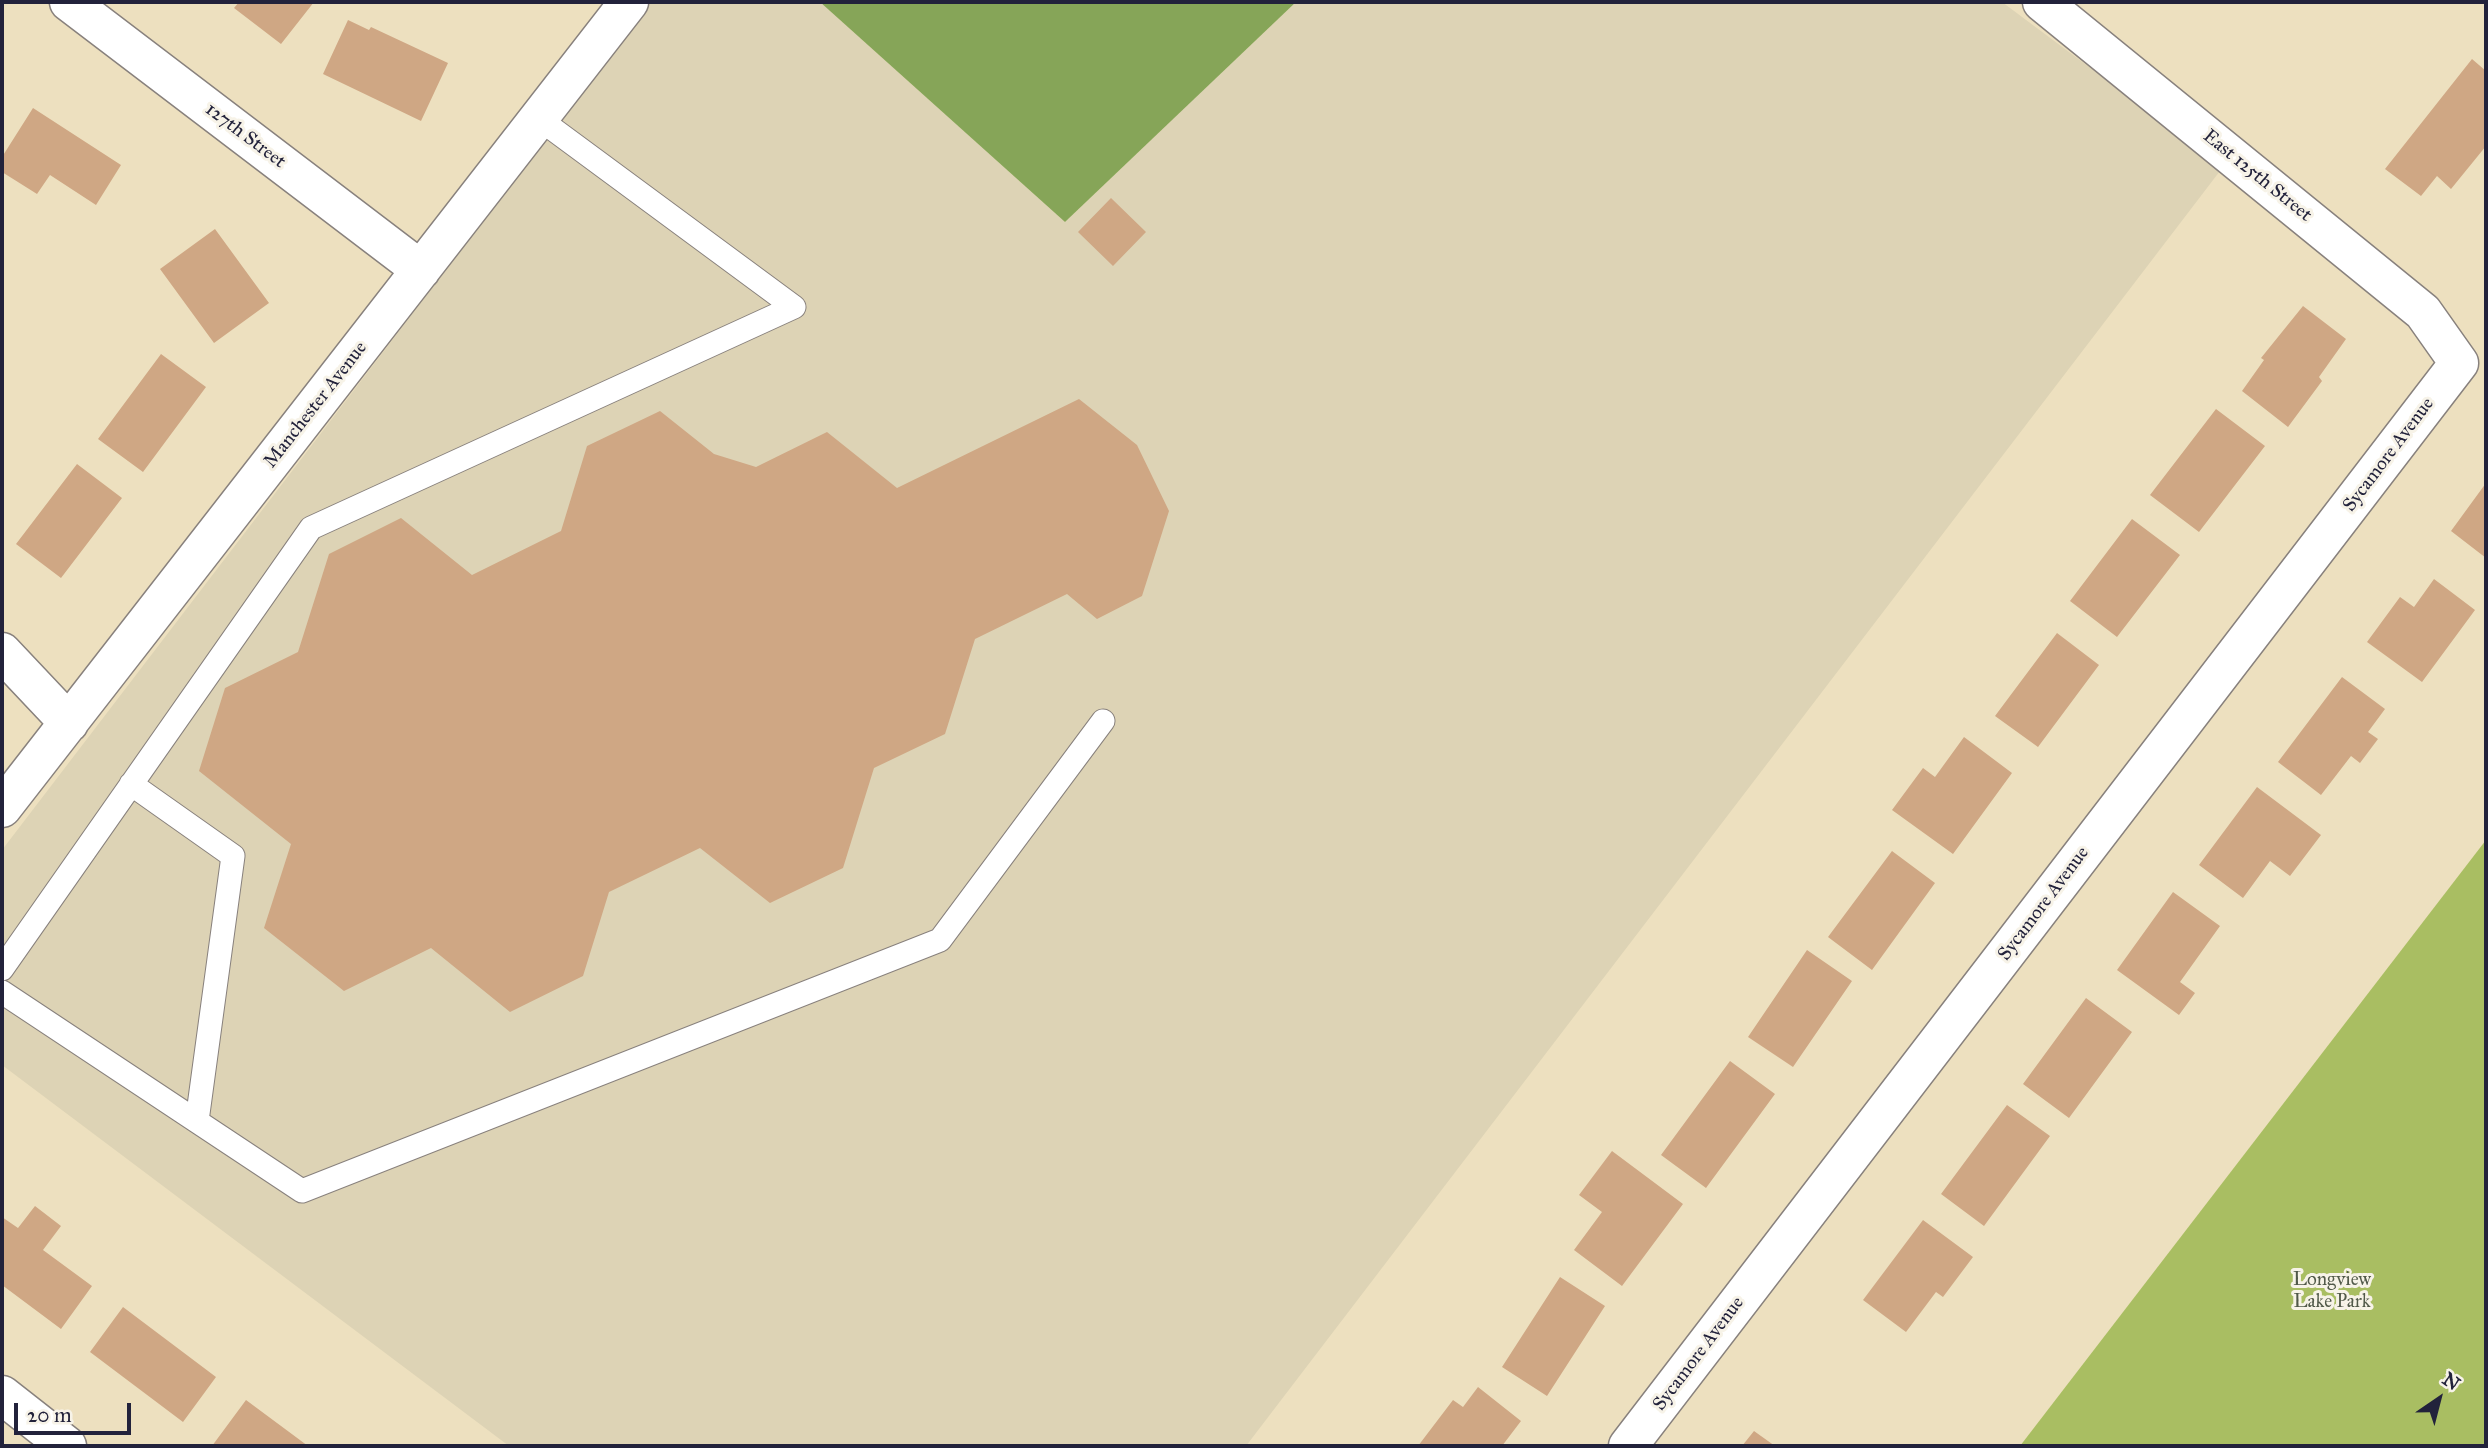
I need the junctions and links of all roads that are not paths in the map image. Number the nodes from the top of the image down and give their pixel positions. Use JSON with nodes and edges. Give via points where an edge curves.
{"nodes":[{"id":1,"x":69,"y":2,"type":"edge"},
{"id":2,"x":629,"y":2,"type":"edge"},
{"id":3,"x":2042,"y":2,"type":"edge"},
{"id":4,"x":538,"y":118,"type":"junction"},
{"id":5,"x":421,"y":270,"type":"junction"},
{"id":6,"x":2459,"y":363,"type":"joint"},
{"id":7,"x":2,"y":652,"type":"edge"},
{"id":8,"x":1103,"y":721,"type":"dead end"},
{"id":9,"x":69,"y":723,"type":"junction"},
{"id":10,"x":131,"y":784,"type":"junction"},
{"id":11,"x":2,"y":808,"type":"edge"},
{"id":12,"x":2,"y":970,"type":"edge"},
{"id":13,"x":2,"y":992,"type":"edge"},
{"id":14,"x":197,"y":1121,"type":"junction"},
{"id":15,"x":2,"y":1395,"type":"edge"},
{"id":16,"x":67,"y":1446,"type":"edge"},
{"id":17,"x":1628,"y":1446,"type":"edge"}],
"edges":[{"from":1,"to":5,"type":"street","name":"127th Street"},
{"from":2,"to":4,"type":"street","name":"Manchester Avenue"},
{"from":3,"to":6,"type":"street","name":"East 125th Street","via":[[2423,312]]},
{"from":4,"to":5,"type":"street","name":"Manchester Avenue"},
{"from":4,"to":10,"type":"lane","via":[[794,307],[311,528]]},
{"from":5,"to":9,"type":"street","name":"Manchester Avenue"},
{"from":6,"to":17,"type":"street","name":"Sycamore Avenue"},
{"from":7,"to":9,"type":"street"},
{"from":8,"to":14,"type":"lane","via":[[940,940],[302,1191]]},
{"from":9,"to":11,"type":"street","name":"Manchester Avenue"},
{"from":10,"to":12,"type":"lane"},
{"from":10,"to":14,"type":"lane","via":[[233,856]]},
{"from":13,"to":14,"type":"lane"},
{"from":15,"to":16,"type":"street"}]}
